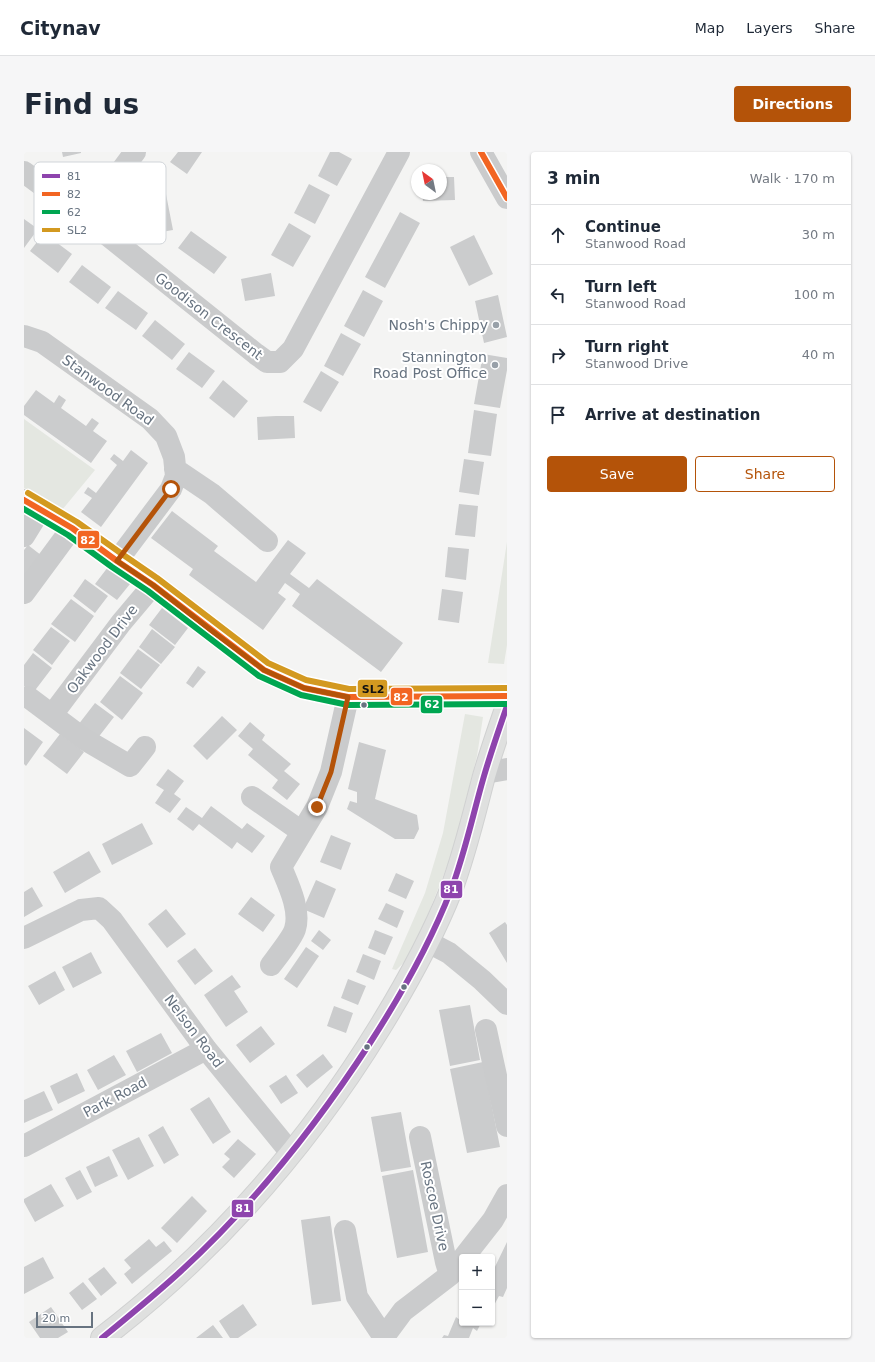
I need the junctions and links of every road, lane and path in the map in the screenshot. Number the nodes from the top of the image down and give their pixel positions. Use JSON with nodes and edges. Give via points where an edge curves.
{"nodes":[{"id":1,"x":135,"y":152,"type":"edge"},
{"id":2,"x":398,"y":152,"type":"edge"},
{"id":3,"x":481,"y":152,"type":"edge"},
{"id":4,"x":128,"y":162,"type":"edge"},
{"id":5,"x":24,"y":172,"type":"edge"},
{"id":6,"x":34,"y":179,"type":"edge"},
{"id":7,"x":507,"y":198,"type":"edge"},
{"id":8,"x":118,"y":244,"type":"edge"},
{"id":9,"x":24,"y":336,"type":"edge"},
{"id":10,"x":175,"y":469,"type":"junction"},
{"id":11,"x":32,"y":505,"type":"edge"},
{"id":12,"x":72,"y":528,"type":"junction"},
{"id":13,"x":24,"y":536,"type":"edge"},
{"id":14,"x":267,"y":541,"type":"dead end"},
{"id":15,"x":117,"y":561,"type":"junction"},
{"id":16,"x":153,"y":585,"type":"junction"},
{"id":17,"x":24,"y":593,"type":"edge"},
{"id":18,"x":507,"y":696,"type":"edge"},
{"id":19,"x":28,"y":697,"type":"dead end"},
{"id":20,"x":348,"y":697,"type":"junction"},
{"id":21,"x":507,"y":706,"type":"edge"},
{"id":22,"x":52,"y":715,"type":"junction"},
{"id":23,"x":145,"y":747,"type":"dead end"},
{"id":24,"x":507,"y":769,"type":"edge"},
{"id":25,"x":485,"y":773,"type":"junction"},
{"id":26,"x":252,"y":797,"type":"dead end"},
{"id":27,"x":302,"y":832,"type":"junction"},
{"id":28,"x":24,"y":938,"type":"edge"},
{"id":29,"x":428,"y":942,"type":"junction"},
{"id":30,"x":271,"y":965,"type":"dead end"},
{"id":31,"x":507,"y":1004,"type":"edge"},
{"id":32,"x":486,"y":1030,"type":"dead end"},
{"id":33,"x":206,"y":1049,"type":"junction"},
{"id":34,"x":507,"y":1126,"type":"edge"},
{"id":35,"x":420,"y":1137,"type":"dead end"},
{"id":36,"x":24,"y":1146,"type":"edge"},
{"id":37,"x":291,"y":1153,"type":"junction"},
{"id":38,"x":507,"y":1195,"type":"edge"},
{"id":39,"x":345,"y":1232,"type":"dead end"},
{"id":40,"x":466,"y":1254,"type":"edge"},
{"id":41,"x":456,"y":1268,"type":"edge"},
{"id":42,"x":383,"y":1337,"type":"edge"},
{"id":43,"x":102,"y":1338,"type":"edge"}],
"edges":[{"from":1,"to":4,"type":"street"},
{"from":2,"to":8,"type":"street","name":"Goodison Crescent","via":[[293,349],[280,362],[267,362],[256,354]]},
{"from":3,"to":7,"type":"street"},
{"from":5,"to":6,"type":"street","name":"Goodison Crescent"},
{"from":9,"to":10,"type":"street","name":"Stanwood Road","via":[[42,342],[150,419],[166,436]]},
{"from":10,"to":14,"type":"street","via":[[212,494]]},
{"from":10,"to":15,"type":"street","name":"Stanwood Road","via":[[176,476],[171,489]]},
{"from":11,"to":12,"type":"street"},
{"from":11,"to":13,"type":"street"},
{"from":12,"to":15,"type":"street"},
{"from":12,"to":17,"type":"street"},
{"from":15,"to":16,"type":"street"},
{"from":16,"to":20,"type":"street","via":[[264,670],[304,688]]},
{"from":16,"to":22,"type":"street","name":"Oakwood Drive"},
{"from":18,"to":20,"type":"street"},
{"from":19,"to":22,"type":"street"},
{"from":20,"to":27,"type":"street","via":[[331,772],[317,807]]},
{"from":21,"to":25,"type":"main road"},
{"from":22,"to":23,"type":"street","via":[[84,739],[130,766]]},
{"from":24,"to":25,"type":"street"},
{"from":25,"to":29,"type":"main road","via":[[466,845]]},
{"from":26,"to":27,"type":"street"},
{"from":27,"to":30,"type":"street","via":[[281,867],[294,901],[295,930]]},
{"from":28,"to":33,"type":"street","name":"Nelson Road","via":[[81,910],[99,908],[112,920]]},
{"from":29,"to":31,"type":"street","via":[[449,953]]},
{"from":29,"to":37,"type":"main road","via":[[404,987],[342,1087]]},
{"from":32,"to":34,"type":"street"},
{"from":33,"to":36,"type":"street","name":"Park Road"},
{"from":33,"to":37,"type":"street","name":"Nelson Road"},
{"from":35,"to":41,"type":"street","name":"Roscoe Drive","via":[[446,1262]]},
{"from":37,"to":43,"type":"main road","via":[[242,1211],[201,1252]]},
{"from":38,"to":40,"type":"street","name":"Roscoe Drive","via":[[493,1220]]},
{"from":39,"to":42,"type":"street","name":"Roscoe Drive","via":[[357,1297]]},
{"from":41,"to":42,"type":"street","name":"Roscoe Drive","via":[[403,1311]]}]}
